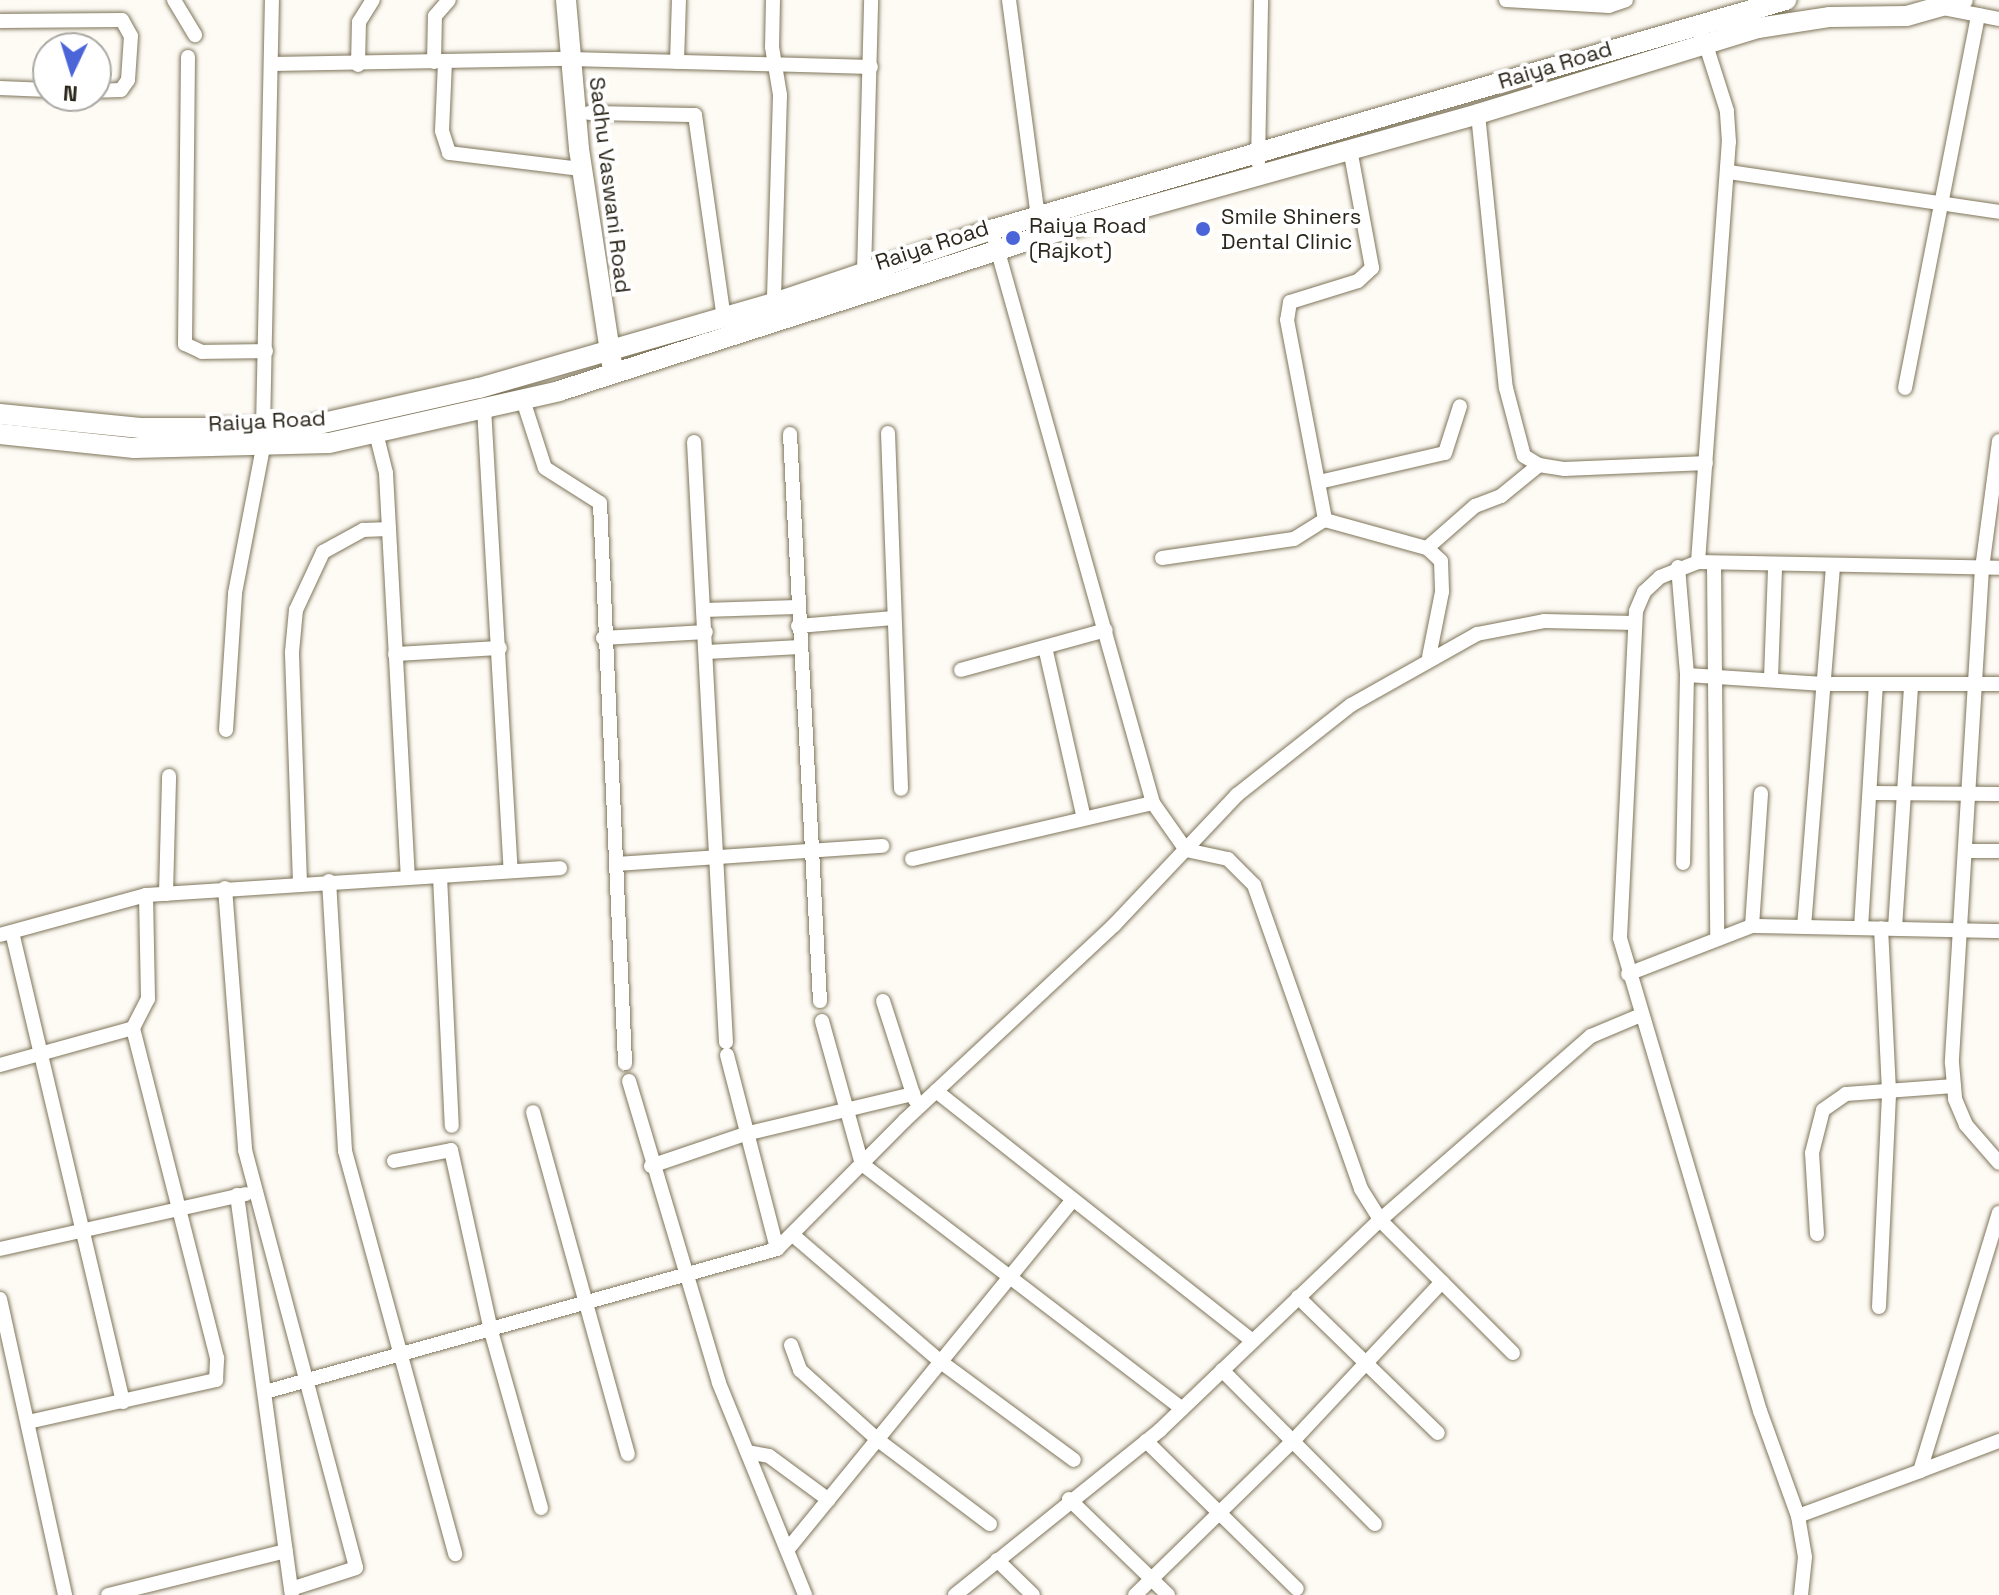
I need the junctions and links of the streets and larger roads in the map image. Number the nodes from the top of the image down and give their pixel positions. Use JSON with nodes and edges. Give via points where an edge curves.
{"nodes":[{"id":1,"x":174,"y":0,"type":"edge"},
{"id":2,"x":272,"y":0,"type":"edge"},
{"id":3,"x":373,"y":0,"type":"edge"},
{"id":4,"x":449,"y":0,"type":"edge"},
{"id":5,"x":566,"y":0,"type":"edge"},
{"id":6,"x":679,"y":0,"type":"edge"},
{"id":7,"x":773,"y":0,"type":"edge"},
{"id":8,"x":871,"y":0,"type":"edge"},
{"id":9,"x":1009,"y":0,"type":"edge"},
{"id":10,"x":1261,"y":0,"type":"edge"},
{"id":11,"x":1506,"y":0,"type":"edge"},
{"id":12,"x":1626,"y":0,"type":"edge"},
{"id":13,"x":1786,"y":0,"type":"edge"},
{"id":14,"x":1963,"y":0,"type":"edge"},
{"id":15,"x":1744,"y":6,"type":"edge"},
{"id":16,"x":1942,"y":8,"type":"junction"},
{"id":17,"x":1978,"y":15,"type":"junction"},
{"id":18,"x":1999,"y":19,"type":"edge"},
{"id":19,"x":0,"y":21,"type":"edge"},
{"id":20,"x":195,"y":35,"type":"dead end"},
{"id":21,"x":1702,"y":35,"type":"junction"},
{"id":22,"x":188,"y":57,"type":"dead end"},
{"id":23,"x":570,"y":59,"type":"junction"},
{"id":24,"x":440,"y":62,"type":"junction"},
{"id":25,"x":677,"y":62,"type":"junction"},
{"id":26,"x":272,"y":64,"type":"junction"},
{"id":27,"x":358,"y":65,"type":"junction"},
{"id":28,"x":776,"y":65,"type":"junction"},
{"id":29,"x":871,"y":67,"type":"junction"},
{"id":30,"x":0,"y":88,"type":"edge"},
{"id":31,"x":32,"y":89,"type":"edge"},
{"id":32,"x":112,"y":90,"type":"edge"},
{"id":33,"x":589,"y":113,"type":"dead end"},
{"id":34,"x":1478,"y":114,"type":"junction"},
{"id":35,"x":1350,"y":149,"type":"junction"},
{"id":36,"x":1258,"y":164,"type":"junction"},
{"id":37,"x":582,"y":169,"type":"junction"},
{"id":38,"x":1729,"y":172,"type":"junction"},
{"id":39,"x":1938,"y":202,"type":"junction"},
{"id":40,"x":1999,"y":212,"type":"edge"},
{"id":41,"x":1038,"y":216,"type":"junction"},
{"id":42,"x":994,"y":240,"type":"junction"},
{"id":43,"x":864,"y":273,"type":"junction"},
{"id":44,"x":774,"y":303,"type":"junction"},
{"id":45,"x":724,"y":318,"type":"junction"},
{"id":46,"x":266,"y":351,"type":"junction"},
{"id":47,"x":608,"y":354,"type":"junction"},
{"id":48,"x":615,"y":374,"type":"junction"},
{"id":49,"x":1905,"y":388,"type":"dead end"},
{"id":50,"x":523,"y":400,"type":"junction"},
{"id":51,"x":1460,"y":406,"type":"dead end"},
{"id":52,"x":484,"y":408,"type":"junction"},
{"id":53,"x":0,"y":414,"type":"edge"},
{"id":54,"x":376,"y":433,"type":"junction"},
{"id":55,"x":888,"y":433,"type":"dead end"},
{"id":56,"x":0,"y":434,"type":"edge"},
{"id":57,"x":790,"y":434,"type":"dead end"},
{"id":58,"x":263,"y":438,"type":"junction"},
{"id":59,"x":1999,"y":441,"type":"edge"},
{"id":60,"x":694,"y":442,"type":"dead end"},
{"id":61,"x":1706,"y":463,"type":"junction"},
{"id":62,"x":1539,"y":465,"type":"junction"},
{"id":63,"x":1319,"y":482,"type":"junction"},
{"id":64,"x":1325,"y":520,"type":"junction"},
{"id":65,"x":389,"y":529,"type":"junction"},
{"id":66,"x":1427,"y":548,"type":"junction"},
{"id":67,"x":1162,"y":558,"type":"dead end"},
{"id":68,"x":1706,"y":563,"type":"junction"},
{"id":69,"x":1678,"y":567,"type":"junction"},
{"id":70,"x":1775,"y":567,"type":"junction"},
{"id":71,"x":1833,"y":567,"type":"junction"},
{"id":72,"x":1982,"y":568,"type":"junction"},
{"id":73,"x":1999,"y":568,"type":"edge"},
{"id":74,"x":797,"y":607,"type":"junction"},
{"id":75,"x":704,"y":610,"type":"junction"},
{"id":76,"x":894,"y":618,"type":"junction"},
{"id":77,"x":1635,"y":623,"type":"junction"},
{"id":78,"x":798,"y":626,"type":"junction"},
{"id":79,"x":1106,"y":630,"type":"junction"},
{"id":80,"x":706,"y":632,"type":"junction"},
{"id":81,"x":603,"y":638,"type":"junction"},
{"id":82,"x":800,"y":647,"type":"junction"},
{"id":83,"x":1045,"y":647,"type":"junction"},
{"id":84,"x":500,"y":648,"type":"junction"},
{"id":85,"x":707,"y":652,"type":"junction"},
{"id":86,"x":395,"y":654,"type":"junction"},
{"id":87,"x":1429,"y":657,"type":"junction"},
{"id":88,"x":961,"y":670,"type":"dead end"},
{"id":89,"x":1687,"y":675,"type":"junction"},
{"id":90,"x":1718,"y":678,"type":"junction"},
{"id":91,"x":1771,"y":678,"type":"junction"},
{"id":92,"x":1824,"y":684,"type":"junction"},
{"id":93,"x":1976,"y":684,"type":"junction"},
{"id":94,"x":1999,"y":684,"type":"edge"},
{"id":95,"x":1876,"y":685,"type":"junction"},
{"id":96,"x":1911,"y":685,"type":"junction"},
{"id":97,"x":226,"y":730,"type":"dead end"},
{"id":98,"x":169,"y":776,"type":"dead end"},
{"id":99,"x":901,"y":789,"type":"dead end"},
{"id":100,"x":1761,"y":793,"type":"dead end"},
{"id":101,"x":1871,"y":793,"type":"junction"},
{"id":102,"x":1903,"y":793,"type":"junction"},
{"id":103,"x":1969,"y":794,"type":"junction"},
{"id":104,"x":1999,"y":794,"type":"edge"},
{"id":105,"x":1153,"y":803,"type":"junction"},
{"id":106,"x":1084,"y":819,"type":"junction"},
{"id":107,"x":882,"y":846,"type":"dead end"},
{"id":108,"x":814,"y":850,"type":"junction"},
{"id":109,"x":1186,"y":850,"type":"junction"},
{"id":110,"x":1967,"y":851,"type":"junction"},
{"id":111,"x":1999,"y":851,"type":"edge"},
{"id":112,"x":912,"y":859,"type":"dead end"},
{"id":113,"x":719,"y":860,"type":"junction"},
{"id":114,"x":1683,"y":863,"type":"dead end"},
{"id":115,"x":616,"y":864,"type":"junction"},
{"id":116,"x":560,"y":868,"type":"dead end"},
{"id":117,"x":511,"y":870,"type":"junction"},
{"id":118,"x":440,"y":876,"type":"junction"},
{"id":119,"x":408,"y":877,"type":"junction"},
{"id":120,"x":329,"y":881,"type":"junction"},
{"id":121,"x":300,"y":883,"type":"junction"},
{"id":122,"x":225,"y":888,"type":"junction"},
{"id":123,"x":166,"y":894,"type":"junction"},
{"id":124,"x":146,"y":895,"type":"junction"},
{"id":125,"x":1752,"y":926,"type":"junction"},
{"id":126,"x":1804,"y":927,"type":"junction"},
{"id":127,"x":1861,"y":928,"type":"junction"},
{"id":128,"x":1888,"y":928,"type":"junction"},
{"id":129,"x":1962,"y":929,"type":"junction"},
{"id":130,"x":1999,"y":931,"type":"edge"},
{"id":131,"x":6,"y":933,"type":"edge"},
{"id":132,"x":1717,"y":936,"type":"junction"},
{"id":133,"x":1628,"y":974,"type":"junction"},
{"id":134,"x":820,"y":1001,"type":"dead end"},
{"id":135,"x":883,"y":1001,"type":"dead end"},
{"id":136,"x":1641,"y":1015,"type":"junction"},
{"id":137,"x":822,"y":1021,"type":"dead end"},
{"id":138,"x":133,"y":1028,"type":"junction"},
{"id":139,"x":41,"y":1054,"type":"junction"},
{"id":140,"x":625,"y":1063,"type":"dead end"},
{"id":141,"x":0,"y":1065,"type":"edge"},
{"id":142,"x":629,"y":1081,"type":"dead end"},
{"id":143,"x":1954,"y":1086,"type":"junction"},
{"id":144,"x":936,"y":1091,"type":"junction"},
{"id":145,"x":1889,"y":1091,"type":"junction"},
{"id":146,"x":915,"y":1101,"type":"junction"},
{"id":147,"x":847,"y":1109,"type":"junction"},
{"id":148,"x":533,"y":1112,"type":"dead end"},
{"id":149,"x":452,"y":1126,"type":"dead end"},
{"id":150,"x":745,"y":1134,"type":"junction"},
{"id":151,"x":394,"y":1161,"type":"dead end"},
{"id":152,"x":1999,"y":1163,"type":"edge"},
{"id":153,"x":862,"y":1164,"type":"junction"},
{"id":154,"x":651,"y":1166,"type":"junction"},
{"id":155,"x":254,"y":1193,"type":"junction"},
{"id":156,"x":237,"y":1195,"type":"junction"},
{"id":157,"x":1073,"y":1199,"type":"junction"},
{"id":158,"x":179,"y":1206,"type":"junction"},
{"id":159,"x":1998,"y":1219,"type":"edge"},
{"id":160,"x":1380,"y":1220,"type":"junction"},
{"id":161,"x":85,"y":1229,"type":"junction"},
{"id":162,"x":1817,"y":1234,"type":"dead end"},
{"id":163,"x":794,"y":1236,"type":"junction"},
{"id":164,"x":0,"y":1249,"type":"edge"},
{"id":165,"x":777,"y":1249,"type":"junction"},
{"id":166,"x":684,"y":1278,"type":"junction"},
{"id":167,"x":1008,"y":1279,"type":"junction"},
{"id":168,"x":1442,"y":1282,"type":"junction"},
{"id":169,"x":1298,"y":1297,"type":"junction"},
{"id":170,"x":0,"y":1299,"type":"edge"},
{"id":171,"x":586,"y":1306,"type":"junction"},
{"id":172,"x":1879,"y":1307,"type":"dead end"},
{"id":173,"x":491,"y":1331,"type":"junction"},
{"id":174,"x":1252,"y":1341,"type":"junction"},
{"id":175,"x":791,"y":1345,"type":"dead end"},
{"id":176,"x":1513,"y":1353,"type":"dead end"},
{"id":177,"x":399,"y":1357,"type":"junction"},
{"id":178,"x":941,"y":1362,"type":"junction"},
{"id":179,"x":1366,"y":1363,"type":"junction"},
{"id":180,"x":1222,"y":1370,"type":"junction"},
{"id":181,"x":309,"y":1380,"type":"junction"},
{"id":182,"x":265,"y":1392,"type":"junction"},
{"id":183,"x":123,"y":1402,"type":"junction"},
{"id":184,"x":1182,"y":1409,"type":"junction"},
{"id":185,"x":28,"y":1422,"type":"junction"},
{"id":186,"x":1438,"y":1433,"type":"dead end"},
{"id":187,"x":878,"y":1440,"type":"junction"},
{"id":188,"x":1146,"y":1441,"type":"junction"},
{"id":189,"x":1293,"y":1441,"type":"junction"},
{"id":190,"x":1999,"y":1441,"type":"edge"},
{"id":191,"x":747,"y":1452,"type":"junction"},
{"id":192,"x":628,"y":1454,"type":"dead end"},
{"id":193,"x":1074,"y":1460,"type":"dead end"},
{"id":194,"x":1920,"y":1471,"type":"junction"},
{"id":195,"x":1069,"y":1499,"type":"junction"},
{"id":196,"x":829,"y":1500,"type":"junction"},
{"id":197,"x":541,"y":1508,"type":"dead end"},
{"id":198,"x":1218,"y":1512,"type":"junction"},
{"id":199,"x":1798,"y":1516,"type":"junction"},
{"id":200,"x":990,"y":1524,"type":"dead end"},
{"id":201,"x":1375,"y":1524,"type":"dead end"},
{"id":202,"x":788,"y":1549,"type":"junction"},
{"id":203,"x":286,"y":1551,"type":"junction"},
{"id":204,"x":455,"y":1554,"type":"dead end"},
{"id":205,"x":997,"y":1560,"type":"junction"},
{"id":206,"x":1151,"y":1578,"type":"junction"},
{"id":207,"x":165,"y":1588,"type":"edge"},
{"id":208,"x":1297,"y":1589,"type":"dead end"},
{"id":209,"x":292,"y":1592,"type":"edge"},
{"id":210,"x":65,"y":1595,"type":"edge"},
{"id":211,"x":108,"y":1595,"type":"edge"},
{"id":212,"x":805,"y":1595,"type":"edge"},
{"id":213,"x":955,"y":1595,"type":"edge"},
{"id":214,"x":1033,"y":1595,"type":"edge"},
{"id":215,"x":1135,"y":1595,"type":"edge"},
{"id":216,"x":1168,"y":1595,"type":"edge"},
{"id":217,"x":1801,"y":1595,"type":"edge"}],
"edges":[{"from":1,"to":20,"type":"street"},
{"from":2,"to":26,"type":"street"},
{"from":3,"to":27,"type":"street","via":[[359,22]]},
{"from":4,"to":24,"type":"street","via":[[435,16]]},
{"from":5,"to":23,"type":"street","name":"Sadhu Vaswani Road"},
{"from":6,"to":25,"type":"street"},
{"from":7,"to":28,"type":"street"},
{"from":8,"to":29,"type":"street"},
{"from":9,"to":41,"type":"street"},
{"from":10,"to":36,"type":"street"},
{"from":11,"to":12,"type":"street","via":[[1609,6]]},
{"from":13,"to":15,"type":"street","name":"Raiya Road"},
{"from":14,"to":16,"type":"street","name":"Raiya Road"},
{"from":15,"to":21,"type":"street","name":"Raiya Road"},
{"from":16,"to":17,"type":"street"},
{"from":16,"to":21,"type":"street","name":"Raiya Road","via":[[1907,16],[1787,21]]},
{"from":17,"to":18,"type":"street"},
{"from":17,"to":39,"type":"street"},
{"from":19,"to":32,"type":"street","via":[[122,20],[131,36],[128,80],[121,90]]},
{"from":21,"to":34,"type":"street","name":"Raiya Road"},
{"from":21,"to":36,"type":"street","name":"Raiya Road"},
{"from":21,"to":38,"type":"street","via":[[1727,111]]},
{"from":22,"to":46,"type":"street","via":[[185,344],[202,352]]},
{"from":23,"to":24,"type":"street"},
{"from":23,"to":25,"type":"street"},
{"from":23,"to":37,"type":"street","name":"Sadhu Vaswani Road"},
{"from":24,"to":27,"type":"street"},
{"from":24,"to":37,"type":"street","via":[[442,131],[449,153]]},
{"from":25,"to":28,"type":"street"},
{"from":26,"to":27,"type":"street"},
{"from":26,"to":46,"type":"street"},
{"from":28,"to":29,"type":"street"},
{"from":28,"to":44,"type":"street","via":[[780,95]]},
{"from":29,"to":43,"type":"street"},
{"from":30,"to":31,"type":"street"},
{"from":33,"to":45,"type":"street","via":[[695,115]]},
{"from":34,"to":35,"type":"street","name":"Raiya Road"},
{"from":34,"to":62,"type":"street","via":[[1506,388],[1517,442],[1524,456]]},
{"from":35,"to":36,"type":"street","name":"Raiya Road"},
{"from":35,"to":63,"type":"street","via":[[1372,268],[1358,281],[1290,302],[1287,311]]},
{"from":36,"to":41,"type":"street","name":"Raiya Road"},
{"from":36,"to":42,"type":"street","name":"Raiya Road"},
{"from":37,"to":47,"type":"street","name":"Sadhu Vaswani Road"},
{"from":38,"to":39,"type":"street"},
{"from":38,"to":61,"type":"street"},
{"from":39,"to":40,"type":"street"},
{"from":39,"to":49,"type":"street"},
{"from":41,"to":42,"type":"street","name":"Raiya Road"},
{"from":42,"to":43,"type":"street","name":"Raiya Road"},
{"from":42,"to":48,"type":"street","name":"Raiya Road"},
{"from":42,"to":79,"type":"street"},
{"from":43,"to":44,"type":"street","name":"Raiya Road"},
{"from":44,"to":45,"type":"street","name":"Raiya Road"},
{"from":45,"to":47,"type":"street","name":"Raiya Road"},
{"from":46,"to":58,"type":"street"},
{"from":47,"to":48,"type":"street","name":"Sadhu Vaswani Road"},
{"from":47,"to":58,"type":"street","name":"Raiya Road"},
{"from":48,"to":50,"type":"street","name":"Raiya Road"},
{"from":50,"to":52,"type":"street","name":"Raiya Road"},
{"from":50,"to":81,"type":"street","via":[[545,468],[600,503]]},
{"from":51,"to":63,"type":"street","via":[[1445,453]]},
{"from":52,"to":54,"type":"street","name":"Raiya Road"},
{"from":52,"to":84,"type":"street"},
{"from":53,"to":58,"type":"street","name":"Raiya Road"},
{"from":54,"to":58,"type":"street","name":"Raiya Road","via":[[329,443]]},
{"from":54,"to":65,"type":"street","via":[[386,473]]},
{"from":55,"to":76,"type":"street"},
{"from":56,"to":58,"type":"street","name":"Raiya Road","via":[[134,448]]},
{"from":57,"to":74,"type":"street"},
{"from":58,"to":97,"type":"street","via":[[235,593]]},
{"from":59,"to":72,"type":"street"},
{"from":60,"to":75,"type":"street"},
{"from":61,"to":62,"type":"street"},
{"from":61,"to":68,"type":"street"},
{"from":62,"to":66,"type":"street","via":[[1501,496],[1475,506]]},
{"from":63,"to":64,"type":"street"},
{"from":64,"to":66,"type":"street"},
{"from":64,"to":67,"type":"street","via":[[1294,539]]},
{"from":65,"to":86,"type":"street"},
{"from":65,"to":121,"type":"street","via":[[363,530],[323,552],[296,610],[292,652]]},
{"from":66,"to":87,"type":"street","via":[[1441,561],[1444,574]]},
{"from":68,"to":69,"type":"street"},
{"from":68,"to":70,"type":"street"},
{"from":68,"to":90,"type":"street"},
{"from":69,"to":77,"type":"street","via":[[1644,592]]},
{"from":69,"to":89,"type":"street"},
{"from":70,"to":71,"type":"street"},
{"from":70,"to":91,"type":"street"},
{"from":71,"to":72,"type":"street"},
{"from":71,"to":92,"type":"street"},
{"from":72,"to":73,"type":"street"},
{"from":72,"to":93,"type":"street"},
{"from":74,"to":75,"type":"street"},
{"from":74,"to":78,"type":"street"},
{"from":75,"to":80,"type":"street"},
{"from":76,"to":78,"type":"street"},
{"from":76,"to":99,"type":"street"},
{"from":77,"to":87,"type":"street","via":[[1589,619],[1510,627],[1477,634]]},
{"from":77,"to":133,"type":"street","via":[[1618,901]]},
{"from":78,"to":82,"type":"street"},
{"from":79,"to":83,"type":"street"},
{"from":79,"to":105,"type":"street"},
{"from":80,"to":81,"type":"street"},
{"from":80,"to":85,"type":"street"},
{"from":81,"to":115,"type":"street"},
{"from":82,"to":85,"type":"street"},
{"from":82,"to":108,"type":"street"},
{"from":83,"to":88,"type":"street"},
{"from":83,"to":106,"type":"street"},
{"from":84,"to":86,"type":"street"},
{"from":84,"to":117,"type":"street"},
{"from":85,"to":113,"type":"street"},
{"from":86,"to":119,"type":"street"},
{"from":87,"to":109,"type":"street","via":[[1351,705],[1291,751],[1237,795]]},
{"from":89,"to":90,"type":"street"},
{"from":89,"to":114,"type":"street"},
{"from":90,"to":91,"type":"street"},
{"from":90,"to":132,"type":"street"},
{"from":91,"to":92,"type":"street"},
{"from":92,"to":95,"type":"street"},
{"from":92,"to":126,"type":"street"},
{"from":93,"to":94,"type":"street"},
{"from":93,"to":96,"type":"street"},
{"from":93,"to":103,"type":"street"},
{"from":95,"to":96,"type":"street"},
{"from":95,"to":101,"type":"street"},
{"from":96,"to":102,"type":"street"},
{"from":98,"to":123,"type":"street"},
{"from":100,"to":125,"type":"street"},
{"from":101,"to":102,"type":"street"},
{"from":101,"to":127,"type":"street"},
{"from":102,"to":103,"type":"street"},
{"from":102,"to":128,"type":"street"},
{"from":103,"to":104,"type":"street"},
{"from":103,"to":110,"type":"street"},
{"from":105,"to":106,"type":"street"},
{"from":105,"to":109,"type":"street"},
{"from":106,"to":112,"type":"street"},
{"from":107,"to":108,"type":"street"},
{"from":108,"to":113,"type":"street"},
{"from":108,"to":134,"type":"street"},
{"from":109,"to":144,"type":"street","via":[[1114,925]]},
{"from":109,"to":160,"type":"street","via":[[1228,859],[1254,885],[1348,1158]]},
{"from":110,"to":111,"type":"street"},
{"from":110,"to":129,"type":"street"},
{"from":113,"to":115,"type":"street"},
{"from":113,"to":150,"type":"street","via":[[727,1048]]},
{"from":115,"to":140,"type":"street"},
{"from":116,"to":117,"type":"street"},
{"from":117,"to":118,"type":"street"},
{"from":118,"to":119,"type":"street"},
{"from":118,"to":149,"type":"street"},
{"from":119,"to":120,"type":"street"},
{"from":120,"to":121,"type":"street"},
{"from":120,"to":177,"type":"street","via":[[345,1151]]},
{"from":121,"to":122,"type":"street"},
{"from":122,"to":123,"type":"street"},
{"from":122,"to":155,"type":"street","via":[[236,1073]]},
{"from":123,"to":124,"type":"street"},
{"from":124,"to":131,"type":"street"},
{"from":124,"to":138,"type":"street","via":[[148,999]]},
{"from":125,"to":126,"type":"street"},
{"from":125,"to":132,"type":"street"},
{"from":126,"to":127,"type":"street"},
{"from":127,"to":128,"type":"street"},
{"from":128,"to":129,"type":"street"},
{"from":128,"to":145,"type":"street"},
{"from":129,"to":130,"type":"street"},
{"from":129,"to":143,"type":"street","via":[[1953,1015]]},
{"from":131,"to":139,"type":"street"},
{"from":132,"to":133,"type":"street"},
{"from":133,"to":136,"type":"street"},
{"from":135,"to":146,"type":"street"},
{"from":136,"to":160,"type":"street","via":[[1591,1036]]},
{"from":136,"to":199,"type":"street","via":[[1760,1411]]},
{"from":137,"to":147,"type":"street"},
{"from":138,"to":139,"type":"street"},
{"from":138,"to":158,"type":"street"},
{"from":139,"to":141,"type":"street"},
{"from":139,"to":161,"type":"street"},
{"from":142,"to":154,"type":"street"},
{"from":143,"to":145,"type":"street"},
{"from":143,"to":152,"type":"street","via":[[1966,1125]]},
{"from":144,"to":146,"type":"street"},
{"from":144,"to":157,"type":"street"},
{"from":145,"to":162,"type":"street","via":[[1846,1094],[1823,1110],[1812,1153]]},
{"from":145,"to":172,"type":"street"},
{"from":146,"to":147,"type":"street"},
{"from":146,"to":153,"type":"street"},
{"from":147,"to":150,"type":"street"},
{"from":147,"to":153,"type":"street"},
{"from":148,"to":171,"type":"street"},
{"from":150,"to":154,"type":"street"},
{"from":150,"to":165,"type":"street"},
{"from":151,"to":173,"type":"street","via":[[451,1150]]},
{"from":153,"to":163,"type":"street"},
{"from":153,"to":167,"type":"street"},
{"from":154,"to":166,"type":"street"},
{"from":155,"to":156,"type":"street"},
{"from":155,"to":181,"type":"street"},
{"from":156,"to":158,"type":"street"},
{"from":156,"to":182,"type":"street"},
{"from":157,"to":167,"type":"street"},
{"from":157,"to":174,"type":"street"},
{"from":158,"to":161,"type":"street"},
{"from":158,"to":183,"type":"street","via":[[217,1358],[216,1380]]},
{"from":159,"to":194,"type":"street"},
{"from":160,"to":168,"type":"street"},
{"from":160,"to":169,"type":"street"},
{"from":161,"to":164,"type":"street"},
{"from":161,"to":183,"type":"street"},
{"from":163,"to":165,"type":"street"},
{"from":163,"to":178,"type":"street"},
{"from":165,"to":166,"type":"street"},
{"from":166,"to":171,"type":"street"},
{"from":166,"to":191,"type":"street"},
{"from":167,"to":178,"type":"street"},
{"from":167,"to":184,"type":"street"},
{"from":168,"to":176,"type":"street"},
{"from":168,"to":179,"type":"street"},
{"from":169,"to":174,"type":"street"},
{"from":169,"to":179,"type":"street"},
{"from":170,"to":185,"type":"street"},
{"from":171,"to":173,"type":"street"},
{"from":171,"to":192,"type":"street"},
{"from":173,"to":177,"type":"street"},
{"from":173,"to":197,"type":"street"},
{"from":174,"to":180,"type":"street"},
{"from":175,"to":187,"type":"street","via":[[800,1370]]},
{"from":177,"to":181,"type":"street"},
{"from":177,"to":204,"type":"street"},
{"from":178,"to":187,"type":"street"},
{"from":178,"to":193,"type":"street"},
{"from":179,"to":186,"type":"street"},
{"from":179,"to":189,"type":"street"},
{"from":180,"to":184,"type":"street"},
{"from":180,"to":189,"type":"street"},
{"from":181,"to":182,"type":"street"},
{"from":181,"to":209,"type":"street","via":[[356,1568]]},
{"from":182,"to":203,"type":"street"},
{"from":183,"to":185,"type":"street"},
{"from":184,"to":188,"type":"street"},
{"from":185,"to":210,"type":"street"},
{"from":187,"to":196,"type":"street"},
{"from":187,"to":200,"type":"street"},
{"from":188,"to":195,"type":"street"},
{"from":188,"to":198,"type":"street"},
{"from":189,"to":198,"type":"street"},
{"from":189,"to":201,"type":"street"},
{"from":190,"to":194,"type":"street"},
{"from":191,"to":196,"type":"street","via":[[769,1456]]},
{"from":191,"to":202,"type":"street"},
{"from":194,"to":199,"type":"street"},
{"from":195,"to":205,"type":"street"},
{"from":195,"to":206,"type":"street"},
{"from":196,"to":202,"type":"street"},
{"from":198,"to":206,"type":"street"},
{"from":198,"to":208,"type":"street"},
{"from":199,"to":217,"type":"street","via":[[1805,1557]]},
{"from":202,"to":212,"type":"street"},
{"from":203,"to":207,"type":"street"},
{"from":203,"to":209,"type":"street"},
{"from":205,"to":213,"type":"street"},
{"from":205,"to":214,"type":"street"},
{"from":206,"to":215,"type":"street"},
{"from":206,"to":216,"type":"street"},
{"from":207,"to":211,"type":"street"}]}
